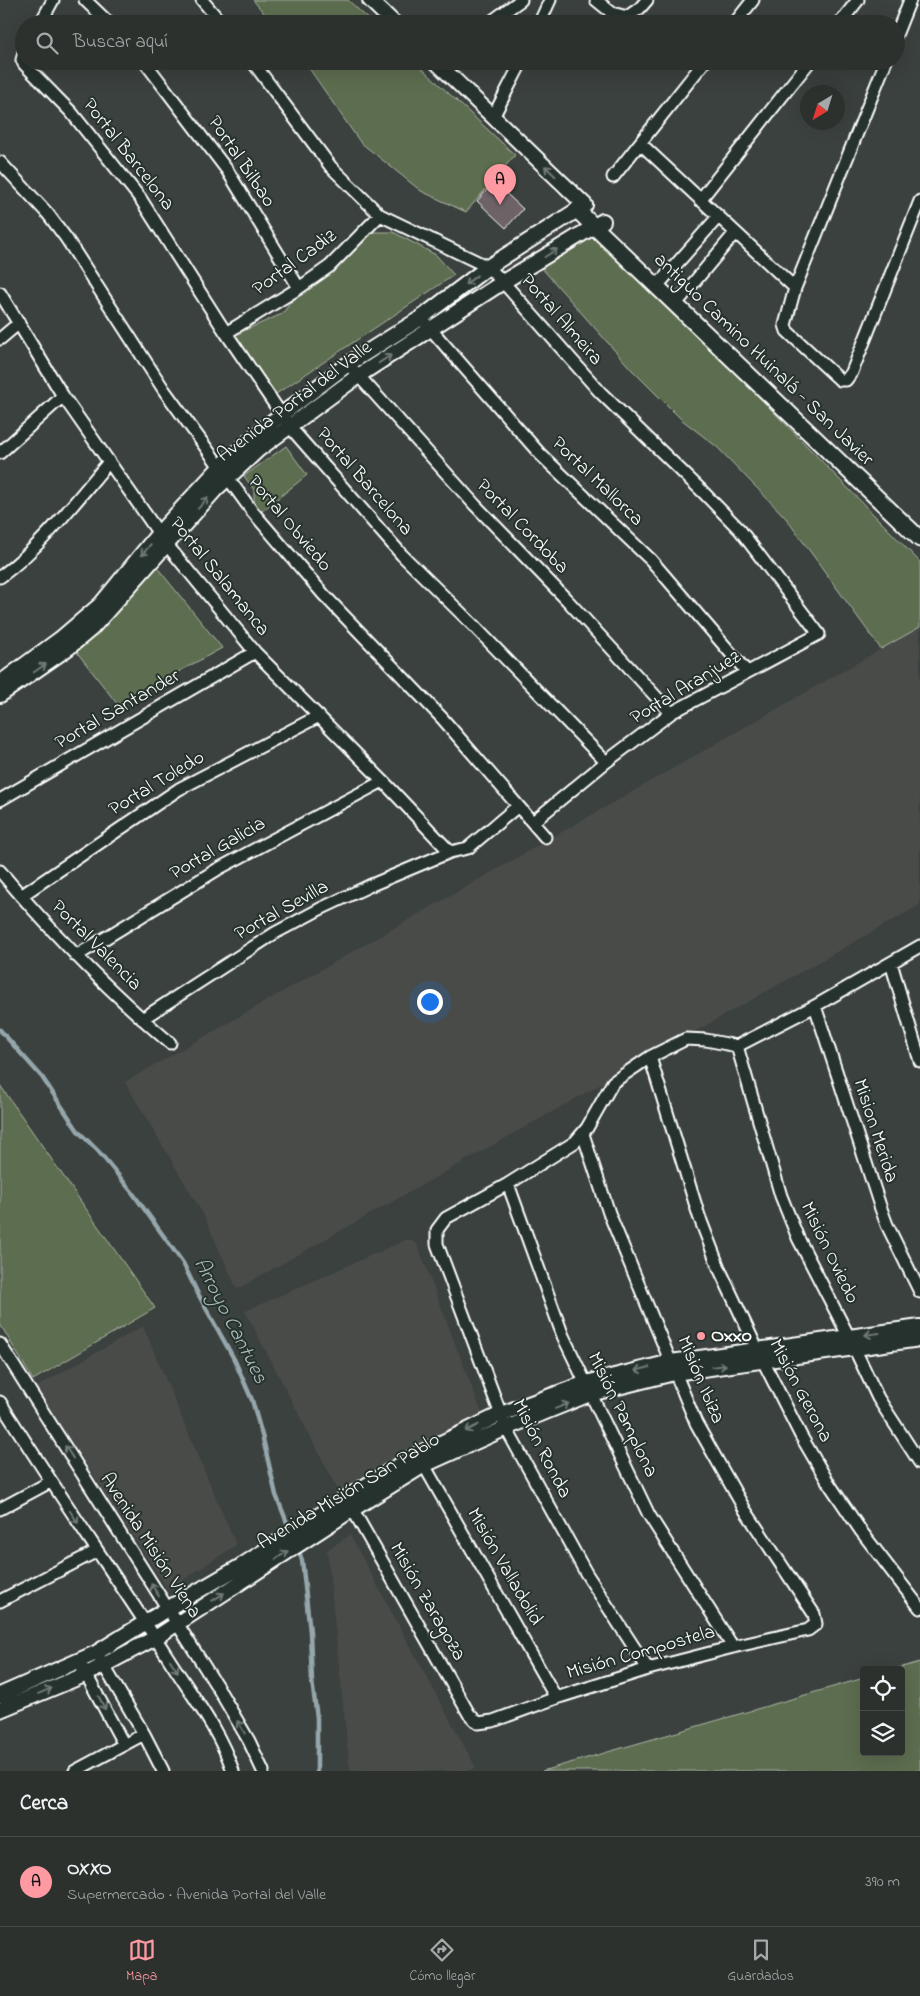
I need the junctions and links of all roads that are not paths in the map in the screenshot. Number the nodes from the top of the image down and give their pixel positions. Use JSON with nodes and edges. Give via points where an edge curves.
{"nodes":[{"id":1,"x":53,"y":0,"type":"edge"},
{"id":2,"x":85,"y":0,"type":"edge"},
{"id":3,"x":202,"y":0,"type":"edge"},
{"id":4,"x":370,"y":0,"type":"edge"},
{"id":5,"x":521,"y":0,"type":"edge"},
{"id":6,"x":550,"y":0,"type":"edge"},
{"id":7,"x":596,"y":0,"type":"edge"},
{"id":8,"x":647,"y":0,"type":"edge"},
{"id":9,"x":753,"y":0,"type":"edge"},
{"id":10,"x":858,"y":0,"type":"edge"},
{"id":11,"x":910,"y":0,"type":"edge"},
{"id":12,"x":45,"y":15,"type":"edge"},
{"id":13,"x":101,"y":15,"type":"edge"},
{"id":14,"x":214,"y":15,"type":"edge"},
{"id":15,"x":386,"y":15,"type":"edge"},
{"id":16,"x":500,"y":15,"type":"edge"},
{"id":17,"x":543,"y":15,"type":"edge"},
{"id":18,"x":617,"y":15,"type":"edge"},
{"id":19,"x":635,"y":15,"type":"edge"},
{"id":20,"x":741,"y":15,"type":"edge"},
{"id":21,"x":846,"y":15,"type":"edge"},
{"id":22,"x":904,"y":15,"type":"edge"},
{"id":23,"x":30,"y":70,"type":"edge"},
{"id":24,"x":151,"y":70,"type":"edge"},
{"id":25,"x":259,"y":70,"type":"edge"},
{"id":26,"x":444,"y":70,"type":"edge"},
{"id":27,"x":517,"y":70,"type":"edge"},
{"id":28,"x":698,"y":70,"type":"edge"},
{"id":29,"x":803,"y":70,"type":"edge"},
{"id":30,"x":882,"y":70,"type":"edge"},
{"id":31,"x":493,"y":117,"type":"junction"},
{"id":32,"x":641,"y":144,"type":"junction"},
{"id":33,"x":0,"y":162,"type":"edge"},
{"id":34,"x":613,"y":177,"type":"dead end"},
{"id":35,"x":700,"y":200,"type":"junction"},
{"id":36,"x":920,"y":201,"type":"edge"},
{"id":37,"x":581,"y":207,"type":"junction"},
{"id":38,"x":380,"y":215,"type":"junction"},
{"id":39,"x":718,"y":217,"type":"junction"},
{"id":40,"x":599,"y":224,"type":"junction"},
{"id":41,"x":735,"y":233,"type":"junction"},
{"id":42,"x":488,"y":267,"type":"junction"},
{"id":43,"x":503,"y":282,"type":"junction"},
{"id":44,"x":660,"y":282,"type":"junction"},
{"id":45,"x":299,"y":288,"type":"junction"},
{"id":46,"x":795,"y":288,"type":"junction"},
{"id":47,"x":0,"y":293,"type":"edge"},
{"id":48,"x":678,"y":300,"type":"junction"},
{"id":49,"x":421,"y":318,"type":"junction"},
{"id":50,"x":19,"y":323,"type":"junction"},
{"id":51,"x":431,"y":330,"type":"junction"},
{"id":52,"x":226,"y":333,"type":"junction"},
{"id":53,"x":0,"y":339,"type":"edge"},
{"id":54,"x":348,"y":364,"type":"junction"},
{"id":55,"x":358,"y":376,"type":"junction"},
{"id":56,"x":63,"y":396,"type":"junction"},
{"id":57,"x":282,"y":414,"type":"junction"},
{"id":58,"x":290,"y":427,"type":"junction"},
{"id":59,"x":0,"y":453,"type":"edge"},
{"id":60,"x":108,"y":462,"type":"junction"},
{"id":61,"x":224,"y":472,"type":"junction"},
{"id":62,"x":920,"y":527,"type":"edge"},
{"id":63,"x":159,"y":533,"type":"junction"},
{"id":64,"x":920,"y":539,"type":"edge"},
{"id":65,"x":167,"y":545,"type":"junction"},
{"id":66,"x":0,"y":577,"type":"edge"},
{"id":67,"x":819,"y":634,"type":"joint"},
{"id":68,"x":255,"y":652,"type":"junction"},
{"id":69,"x":747,"y":672,"type":"junction"},
{"id":70,"x":0,"y":683,"type":"edge"},
{"id":71,"x":0,"y":696,"type":"edge"},
{"id":72,"x":672,"y":713,"type":"junction"},
{"id":73,"x":319,"y":716,"type":"junction"},
{"id":74,"x":606,"y":762,"type":"junction"},
{"id":75,"x":383,"y":781,"type":"junction"},
{"id":76,"x":0,"y":800,"type":"edge"},
{"id":77,"x":518,"y":806,"type":"junction"},
{"id":78,"x":533,"y":822,"type":"junction"},
{"id":79,"x":544,"y":837,"type":"dead end"},
{"id":80,"x":450,"y":852,"type":"junction"},
{"id":81,"x":0,"y":871,"type":"edge"},
{"id":82,"x":21,"y":896,"type":"junction"},
{"id":83,"x":920,"y":946,"type":"edge"},
{"id":84,"x":76,"y":956,"type":"junction"},
{"id":85,"x":891,"y":963,"type":"junction"},
{"id":86,"x":815,"y":1006,"type":"junction"},
{"id":87,"x":142,"y":1019,"type":"junction"},
{"id":88,"x":170,"y":1043,"type":"dead end"},
{"id":89,"x":736,"y":1046,"type":"junction"},
{"id":90,"x":650,"y":1057,"type":"junction"},
{"id":91,"x":920,"y":1061,"type":"edge"},
{"id":92,"x":583,"y":1134,"type":"junction"},
{"id":93,"x":508,"y":1184,"type":"junction"},
{"id":94,"x":920,"y":1292,"type":"edge"},
{"id":95,"x":920,"y":1327,"type":"edge"},
{"id":96,"x":920,"y":1339,"type":"edge"},
{"id":97,"x":852,"y":1342,"type":"junction"},
{"id":98,"x":0,"y":1344,"type":"edge"},
{"id":99,"x":760,"y":1355,"type":"junction"},
{"id":100,"x":673,"y":1367,"type":"junction"},
{"id":101,"x":588,"y":1389,"type":"junction"},
{"id":102,"x":2,"y":1409,"type":"edge"},
{"id":103,"x":501,"y":1414,"type":"junction"},
{"id":104,"x":506,"y":1428,"type":"junction"},
{"id":105,"x":421,"y":1460,"type":"junction"},
{"id":106,"x":920,"y":1463,"type":"edge"},
{"id":107,"x":50,"y":1482,"type":"junction"},
{"id":108,"x":349,"y":1504,"type":"junction"},
{"id":109,"x":0,"y":1509,"type":"edge"},
{"id":110,"x":97,"y":1551,"type":"junction"},
{"id":111,"x":244,"y":1572,"type":"junction"},
{"id":112,"x":0,"y":1602,"type":"edge"},
{"id":113,"x":920,"y":1608,"type":"edge"},
{"id":114,"x":167,"y":1609,"type":"junction"},
{"id":115,"x":145,"y":1622,"type":"junction"},
{"id":116,"x":178,"y":1624,"type":"junction"},
{"id":117,"x":816,"y":1624,"type":"joint"},
{"id":118,"x":155,"y":1638,"type":"junction"},
{"id":119,"x":733,"y":1647,"type":"junction"},
{"id":120,"x":100,"y":1659,"type":"junction"},
{"id":121,"x":80,"y":1661,"type":"junction"},
{"id":122,"x":648,"y":1669,"type":"junction"},
{"id":123,"x":87,"y":1674,"type":"junction"},
{"id":124,"x":0,"y":1695,"type":"edge"},
{"id":125,"x":556,"y":1698,"type":"junction"},
{"id":126,"x":0,"y":1710,"type":"edge"},
{"id":127,"x":478,"y":1723,"type":"joint"},
{"id":128,"x":144,"y":1734,"type":"junction"},
{"id":129,"x":124,"y":1745,"type":"junction"},
{"id":130,"x":75,"y":1771,"type":"edge"},
{"id":131,"x":163,"y":1771,"type":"edge"},
{"id":132,"x":233,"y":1771,"type":"edge"},
{"id":133,"x":263,"y":1771,"type":"edge"}],
"edges":[{"from":1,"to":12,"type":"street"},
{"from":2,"to":13,"type":"street"},
{"from":3,"to":14,"type":"street"},
{"from":4,"to":15,"type":"street"},
{"from":5,"to":16,"type":"street"},
{"from":6,"to":17,"type":"street"},
{"from":7,"to":18,"type":"street"},
{"from":8,"to":19,"type":"street"},
{"from":9,"to":20,"type":"street"},
{"from":10,"to":21,"type":"street"},
{"from":11,"to":22,"type":"street"},
{"from":23,"to":52,"type":"street","name":"Portal Barcelona","via":[[71,112],[140,198]]},
{"from":24,"to":45,"type":"street","name":"Portal Bilbao","via":[[227,170]]},
{"from":25,"to":38,"type":"street","name":"Portal Almeira","via":[[331,167]]},
{"from":26,"to":31,"type":"street"},
{"from":27,"to":31,"type":"street"},
{"from":28,"to":32,"type":"street"},
{"from":29,"to":35,"type":"street"},
{"from":30,"to":46,"type":"street"},
{"from":37,"to":31,"type":"street","one_way":true},
{"from":32,"to":34,"type":"street"},
{"from":32,"to":35,"type":"street"},
{"from":33,"to":61,"type":"street","name":"Portal Obviedo","via":[[66,238],[164,390]]},
{"from":35,"to":39,"type":"street"},
{"from":36,"to":46,"type":"street","via":[[846,380],[840,380],[787,331],[785,325]]},
{"from":37,"to":40,"type":"main road"},
{"from":37,"to":42,"type":"street","name":"Avenida Portal del Valle"},
{"from":38,"to":42,"type":"street","name":"Portal Almeira"},
{"from":38,"to":45,"type":"street","name":"Portal Cadiz","via":[[345,252]]},
{"from":39,"to":41,"type":"street"},
{"from":39,"to":44,"type":"street"},
{"from":43,"to":40,"type":"street","name":"Avenida Portal del Valle","one_way":true},
{"from":40,"to":44,"type":"main road"},
{"from":41,"to":46,"type":"street"},
{"from":41,"to":48,"type":"street"},
{"from":42,"to":43,"type":"street","name":"Portal Almeira"},
{"from":42,"to":49,"type":"street","name":"Avenida Portal del Valle","one_way":true},
{"from":43,"to":51,"type":"street","name":"Avenida Portal del Valle"},
{"from":43,"to":67,"type":"street","name":"Portal Almeira","via":[[600,392],[740,530]]},
{"from":44,"to":48,"type":"main road"},
{"from":45,"to":52,"type":"street","name":"Portal Cadiz"},
{"from":47,"to":50,"type":"street","name":"Portal Salamanca"},
{"from":48,"to":62,"type":"main road"},
{"from":48,"to":64,"type":"main road","name":"antiguo Camino Huinalá - San Javier"},
{"from":49,"to":51,"type":"street","name":"Portal Mallorca"},
{"from":49,"to":54,"type":"street","name":"Avenida Portal del Valle"},
{"from":50,"to":53,"type":"street"},
{"from":50,"to":56,"type":"street","name":"Portal Salamanca"},
{"from":55,"to":51,"type":"street","name":"Avenida Portal del Valle","one_way":true},
{"from":51,"to":69,"type":"street","name":"Portal Mallorca","via":[[540,454],[651,560]]},
{"from":52,"to":57,"type":"street","name":"Portal Barcelona"},
{"from":54,"to":55,"type":"street","name":"Portal Cordoba"},
{"from":54,"to":57,"type":"street","name":"Avenida Portal del Valle"},
{"from":55,"to":58,"type":"street","name":"Avenida Portal del Valle"},
{"from":55,"to":72,"type":"street","name":"Portal Cordoba"},
{"from":56,"to":59,"type":"street"},
{"from":56,"to":60,"type":"street","name":"Portal Salamanca"},
{"from":57,"to":58,"type":"street","name":"Portal Barcelona"},
{"from":57,"to":61,"type":"street","name":"Avenida Portal del Valle"},
{"from":58,"to":61,"type":"street","name":"Avenida Portal del Valle"},
{"from":58,"to":74,"type":"street","name":"Portal Barcelona","via":[[402,555]]},
{"from":60,"to":63,"type":"street","name":"Portal Salamanca"},
{"from":60,"to":66,"type":"street","via":[[49,532]]},
{"from":61,"to":63,"type":"street","name":"Avenida Portal del Valle"},
{"from":65,"to":61,"type":"street","name":"Avenida Portal del Valle","one_way":true},
{"from":61,"to":77,"type":"street","name":"Portal Obviedo","via":[[252,511],[324,595],[442,718]]},
{"from":63,"to":65,"type":"street","name":"Portal Salamanca"},
{"from":63,"to":70,"type":"street","name":"Avenida Portal del Valle","one_way":true,"via":[[88,616]]},
{"from":65,"to":68,"type":"street","name":"Portal Salamanca"},
{"from":71,"to":65,"type":"street","name":"Avenida Portal del Valle","one_way":true,"via":[[87,632]]},
{"from":67,"to":69,"type":"street","name":"Portal Aranjuez"},
{"from":68,"to":73,"type":"street","name":"Portal Salamanca"},
{"from":68,"to":76,"type":"street","name":"Portal Santander"},
{"from":69,"to":72,"type":"street","name":"Portal Aranjuez"},
{"from":72,"to":74,"type":"street","name":"Portal Aranjuez"},
{"from":73,"to":75,"type":"street","name":"Portal Salamanca"},
{"from":73,"to":82,"type":"street","name":"Portal Toledo","via":[[179,789]]},
{"from":74,"to":78,"type":"street","name":"Portal Aranjuez"},
{"from":75,"to":80,"type":"street","name":"Portal Salamanca"},
{"from":75,"to":84,"type":"street","name":"Portal Galicia","via":[[218,869]]},
{"from":77,"to":78,"type":"street","name":"Portal Obviedo"},
{"from":77,"to":80,"type":"street","name":"Portal Sevilla","via":[[476,842],[462,851]]},
{"from":78,"to":79,"type":"street","name":"Portal Obviedo"},
{"from":80,"to":87,"type":"street","name":"Portal Sevilla","via":[[369,886],[290,925]]},
{"from":81,"to":82,"type":"street","name":"Portal Valencia"},
{"from":82,"to":84,"type":"street","name":"Portal Valencia"},
{"from":83,"to":85,"type":"street"},
{"from":84,"to":87,"type":"street","name":"Portal Valencia"},
{"from":85,"to":86,"type":"street"},
{"from":85,"to":91,"type":"street"},
{"from":86,"to":89,"type":"street"},
{"from":86,"to":94,"type":"street","name":"Mision Merida","via":[[882,1212]]},
{"from":87,"to":88,"type":"street","name":"Portal Valencia"},
{"from":89,"to":90,"type":"street","via":[[686,1039]]},
{"from":89,"to":97,"type":"street","name":"Misión Oviedo","via":[[781,1196],[798,1238]]},
{"from":90,"to":92,"type":"street","via":[[613,1082]]},
{"from":90,"to":99,"type":"street","name":"Misión Gerona","via":[[698,1216]]},
{"from":92,"to":93,"type":"street"},
{"from":92,"to":100,"type":"street","name":"Misión Ibiza","via":[[609,1214]]},
{"from":93,"to":101,"type":"street","name":"Misión Pamplona","via":[[563,1336]]},
{"from":93,"to":103,"type":"street","name":"Misión Ronda","via":[[446,1218],[437,1230],[437,1244]]},
{"from":95,"to":97,"type":"street","name":"Avenida Misión San Pablo","one_way":true},
{"from":96,"to":97,"type":"street","name":"Avenida Misión San Pablo"},
{"from":97,"to":99,"type":"street","name":"Avenida Misión San Pablo"},
{"from":97,"to":106,"type":"street","name":"Misión Oviedo","via":[[878,1398]]},
{"from":114,"to":98,"type":"street","name":"Avenida Misión Viena","one_way":true},
{"from":99,"to":100,"type":"street","name":"Avenida Misión San Pablo"},
{"from":99,"to":113,"type":"street","name":"Misión Gerona","via":[[800,1436],[828,1482]]},
{"from":100,"to":101,"type":"street","name":"Avenida Misión San Pablo"},
{"from":100,"to":117,"type":"street","name":"Misión Ibiza","via":[[696,1423],[719,1466],[814,1614]]},
{"from":101,"to":103,"type":"street","name":"Avenida Misión San Pablo"},
{"from":104,"to":101,"type":"street","name":"Avenida Misión San Pablo","one_way":true},
{"from":101,"to":119,"type":"street","name":"Misión Pamplona","via":[[649,1515]]},
{"from":102,"to":107,"type":"street"},
{"from":103,"to":104,"type":"street","name":"Misión Ronda"},
{"from":103,"to":105,"type":"street","name":"Avenida Misión San Pablo","one_way":true},
{"from":104,"to":105,"type":"street","name":"Avenida Misión San Pablo"},
{"from":104,"to":122,"type":"street","name":"Misión Ronda","via":[[586,1573]]},
{"from":105,"to":108,"type":"street","name":"Avenida Misión San Pablo"},
{"from":105,"to":125,"type":"street","name":"Misión Valladolid"},
{"from":107,"to":109,"type":"street"},
{"from":107,"to":110,"type":"street","one_way":true},
{"from":108,"to":111,"type":"street","name":"Avenida Misión San Pablo"},
{"from":108,"to":127,"type":"street","name":"Misión Zaragoza","via":[[469,1714]]},
{"from":110,"to":112,"type":"street"},
{"from":110,"to":115,"type":"street"},
{"from":111,"to":114,"type":"street","name":"Avenida Misión San Pablo"},
{"from":116,"to":111,"type":"street","name":"Avenida Misión San Pablo","one_way":true},
{"from":114,"to":115,"type":"street","name":"Avenida Misión San Pablo"},
{"from":114,"to":116,"type":"street","name":"Avenida Misión Viena"},
{"from":115,"to":118,"type":"street"},
{"from":115,"to":120,"type":"street","name":"Avenida Misión San Pablo"},
{"from":116,"to":118,"type":"street","name":"Avenida Misión San Pablo"},
{"from":133,"to":116,"type":"street","name":"Avenida Misión Viena","one_way":true,"via":[[249,1741]]},
{"from":117,"to":119,"type":"street","name":"Misión Compostela","via":[[808,1630]]},
{"from":118,"to":120,"type":"street","name":"Avenida Misión San Pablo"},
{"from":118,"to":132,"type":"street","one_way":true,"via":[[219,1739]]},
{"from":119,"to":122,"type":"street","name":"Misión Compostela"},
{"from":120,"to":121,"type":"street","name":"Avenida Misión San Pablo"},
{"from":120,"to":123,"type":"street","name":"Avenida Misión San Pablo"},
{"from":120,"to":128,"type":"street"},
{"from":121,"to":123,"type":"street"},
{"from":121,"to":124,"type":"street","name":"Avenida Misión San Pablo"},
{"from":122,"to":125,"type":"street","name":"Misión Compostela"},
{"from":126,"to":123,"type":"street","name":"Avenida Misión San Pablo","one_way":true},
{"from":123,"to":129,"type":"street","one_way":true},
{"from":125,"to":127,"type":"street","name":"Misión Compostela","via":[[493,1721]]},
{"from":128,"to":129,"type":"street"},
{"from":128,"to":131,"type":"street"},
{"from":129,"to":130,"type":"street"}]}
